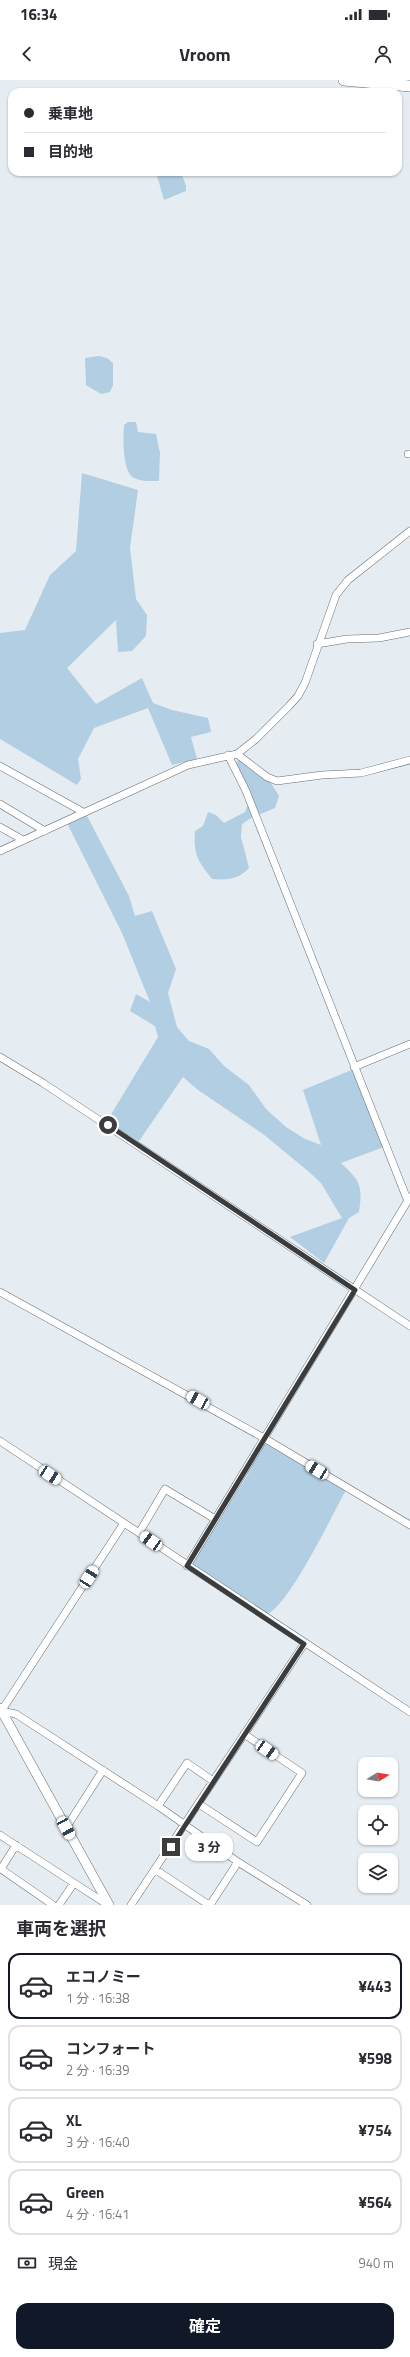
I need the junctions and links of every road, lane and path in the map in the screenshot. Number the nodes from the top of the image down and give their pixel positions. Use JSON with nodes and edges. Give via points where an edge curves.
{"nodes":[{"id":1,"x":344,"y":80,"type":"edge"},
{"id":2,"x":410,"y":86,"type":"edge"},
{"id":3,"x":410,"y":531,"type":"edge"},
{"id":4,"x":410,"y":632,"type":"edge"},
{"id":5,"x":318,"y":644,"type":"junction"},
{"id":6,"x":237,"y":754,"type":"junction"},
{"id":7,"x":228,"y":755,"type":"junction"},
{"id":8,"x":410,"y":760,"type":"edge"},
{"id":9,"x":0,"y":766,"type":"edge"},
{"id":10,"x":0,"y":804,"type":"edge"},
{"id":11,"x":83,"y":812,"type":"junction"},
{"id":12,"x":0,"y":827,"type":"edge"},
{"id":13,"x":45,"y":830,"type":"junction"},
{"id":14,"x":23,"y":840,"type":"junction"},
{"id":15,"x":0,"y":851,"type":"edge"},
{"id":16,"x":410,"y":1044,"type":"edge"},
{"id":17,"x":0,"y":1057,"type":"edge"},
{"id":18,"x":354,"y":1067,"type":"junction"},
{"id":19,"x":408,"y":1198,"type":"edge"},
{"id":20,"x":355,"y":1290,"type":"junction"},
{"id":21,"x":0,"y":1292,"type":"edge"},
{"id":22,"x":410,"y":1326,"type":"edge"},
{"id":23,"x":264,"y":1438,"type":"junction"},
{"id":24,"x":0,"y":1441,"type":"edge"},
{"id":25,"x":215,"y":1519,"type":"junction"},
{"id":26,"x":124,"y":1523,"type":"junction"},
{"id":27,"x":410,"y":1525,"type":"edge"},
{"id":28,"x":139,"y":1533,"type":"junction"},
{"id":29,"x":187,"y":1566,"type":"junction"},
{"id":30,"x":304,"y":1644,"type":"junction"},
{"id":31,"x":0,"y":1711,"type":"edge"},
{"id":32,"x":410,"y":1712,"type":"edge"},
{"id":33,"x":244,"y":1734,"type":"junction"},
{"id":34,"x":103,"y":1770,"type":"junction"},
{"id":35,"x":213,"y":1781,"type":"junction"},
{"id":36,"x":199,"y":1804,"type":"junction"},
{"id":37,"x":158,"y":1806,"type":"junction"},
{"id":38,"x":186,"y":1825,"type":"junction"},
{"id":39,"x":66,"y":1828,"type":"junction"},
{"id":40,"x":0,"y":1835,"type":"edge"},
{"id":41,"x":16,"y":1845,"type":"junction"},
{"id":42,"x":238,"y":1862,"type":"junction"},
{"id":43,"x":156,"y":1870,"type":"junction"},
{"id":44,"x":74,"y":1884,"type":"junction"},
{"id":45,"x":53,"y":1905,"type":"edge"},
{"id":46,"x":59,"y":1905,"type":"edge"},
{"id":47,"x":108,"y":1905,"type":"edge"},
{"id":48,"x":131,"y":1905,"type":"edge"},
{"id":49,"x":210,"y":1905,"type":"edge"},
{"id":50,"x":307,"y":1905,"type":"edge"}],
"edges":[{"from":1,"to":2,"type":"main road"},
{"from":3,"to":5,"type":"street","via":[[348,580],[336,595]]},
{"from":4,"to":5,"type":"street","via":[[380,638],[347,639]]},
{"from":5,"to":6,"type":"street","via":[[298,696],[256,739]]},
{"from":6,"to":7,"type":"street"},
{"from":6,"to":8,"type":"street","via":[[267,777],[277,781],[361,773]]},
{"from":7,"to":11,"type":"street","via":[[188,765]]},
{"from":7,"to":18,"type":"street","via":[[246,792]]},
{"from":9,"to":11,"type":"street"},
{"from":10,"to":13,"type":"street"},
{"from":11,"to":13,"type":"street"},
{"from":12,"to":14,"type":"street"},
{"from":13,"to":14,"type":"street"},
{"from":14,"to":15,"type":"street"},
{"from":16,"to":18,"type":"street"},
{"from":17,"to":20,"type":"street"},
{"from":18,"to":19,"type":"street"},
{"from":19,"to":20,"type":"street"},
{"from":20,"to":22,"type":"street"},
{"from":20,"to":23,"type":"street"},
{"from":21,"to":23,"type":"street"},
{"from":23,"to":25,"type":"street"},
{"from":23,"to":27,"type":"street"},
{"from":24,"to":26,"type":"street"},
{"from":25,"to":28,"type":"street","via":[[165,1489]]},
{"from":25,"to":29,"type":"street"},
{"from":26,"to":28,"type":"street"},
{"from":26,"to":31,"type":"street"},
{"from":28,"to":29,"type":"street"},
{"from":29,"to":30,"type":"street"},
{"from":30,"to":32,"type":"street"},
{"from":30,"to":33,"type":"street"},
{"from":31,"to":34,"type":"street","via":[[16,1714]]},
{"from":31,"to":39,"type":"street"},
{"from":33,"to":35,"type":"street"},
{"from":33,"to":36,"type":"street","via":[[302,1773],[257,1842]]},
{"from":34,"to":37,"type":"street"},
{"from":34,"to":39,"type":"street"},
{"from":35,"to":36,"type":"street"},
{"from":35,"to":37,"type":"street","via":[[187,1763]]},
{"from":36,"to":38,"type":"street"},
{"from":37,"to":38,"type":"street"},
{"from":38,"to":42,"type":"street"},
{"from":38,"to":43,"type":"street"},
{"from":39,"to":47,"type":"street"},
{"from":40,"to":41,"type":"street"},
{"from":41,"to":44,"type":"street"},
{"from":41,"to":45,"type":"street","via":[[1,1869]]},
{"from":42,"to":49,"type":"street"},
{"from":42,"to":50,"type":"street"},
{"from":43,"to":48,"type":"street"},
{"from":43,"to":49,"type":"street"},
{"from":44,"to":46,"type":"street"},
{"from":44,"to":47,"type":"street"}]}
